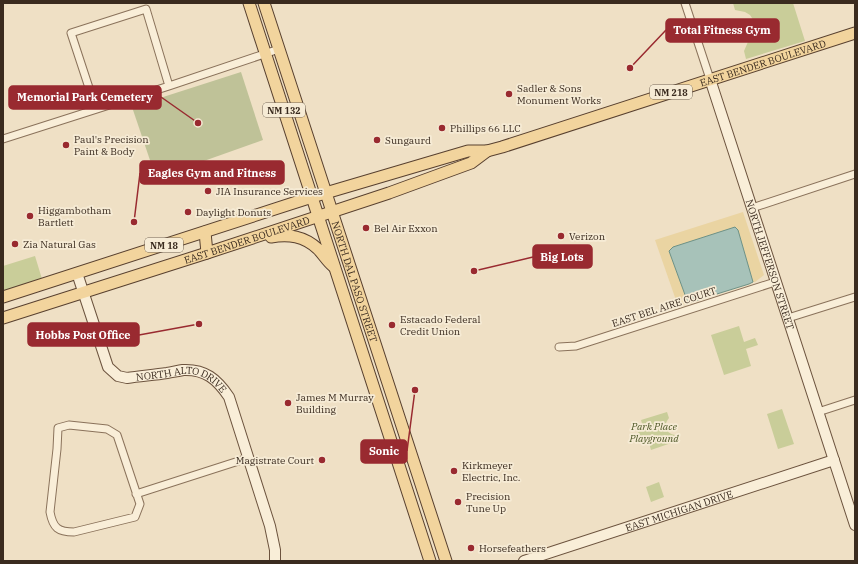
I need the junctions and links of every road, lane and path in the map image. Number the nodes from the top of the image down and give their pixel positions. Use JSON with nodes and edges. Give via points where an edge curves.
{"nodes":[{"id":1,"x":249,"y":3,"type":"edge"},
{"id":2,"x":264,"y":3,"type":"edge"},
{"id":3,"x":685,"y":3,"type":"edge"},
{"id":4,"x":855,"y":33,"type":"edge"},
{"id":5,"x":279,"y":49,"type":"junction"},
{"id":6,"x":265,"y":53,"type":"junction"},
{"id":7,"x":710,"y":79,"type":"junction"},
{"id":8,"x":169,"y":86,"type":"junction"},
{"id":9,"x":96,"y":109,"type":"junction"},
{"id":10,"x":3,"y":139,"type":"edge"},
{"id":11,"x":487,"y":151,"type":"junction"},
{"id":12,"x":855,"y":174,"type":"edge"},
{"id":13,"x":326,"y":193,"type":"junction"},
{"id":14,"x":312,"y":197,"type":"junction"},
{"id":15,"x":752,"y":208,"type":"junction"},
{"id":16,"x":332,"y":212,"type":"junction"},
{"id":17,"x":318,"y":216,"type":"junction"},
{"id":18,"x":205,"y":232,"type":"junction"},
{"id":19,"x":258,"y":236,"type":"junction"},
{"id":20,"x":207,"y":253,"type":"junction"},
{"id":21,"x":335,"y":268,"type":"junction"},
{"id":22,"x":77,"y":273,"type":"junction"},
{"id":23,"x":775,"y":282,"type":"junction"},
{"id":24,"x":83,"y":293,"type":"junction"},
{"id":25,"x":3,"y":297,"type":"edge"},
{"id":26,"x":855,"y":297,"type":"edge"},
{"id":27,"x":3,"y":318,"type":"edge"},
{"id":28,"x":788,"y":318,"type":"junction"},
{"id":29,"x":559,"y":347,"type":"dead end"},
{"id":30,"x":855,"y":400,"type":"edge"},
{"id":31,"x":818,"y":412,"type":"junction"},
{"id":32,"x":248,"y":458,"type":"junction"},
{"id":33,"x":834,"y":460,"type":"junction"},
{"id":34,"x":136,"y":494,"type":"junction"},
{"id":35,"x":852,"y":503,"type":"edge"},
{"id":36,"x":855,"y":525,"type":"edge"},
{"id":37,"x":429,"y":560,"type":"edge"},
{"id":38,"x":275,"y":561,"type":"edge"},
{"id":39,"x":446,"y":561,"type":"edge"},
{"id":40,"x":524,"y":561,"type":"edge"}],
"edges":[{"from":1,"to":6,"type":"main road","name":"NORTH DAL PASO STREET","number":"NM 132"},
{"from":2,"to":5,"type":"main road","name":"NORTH DAL PASO STREET","number":"NM 132"},
{"from":3,"to":7,"type":"street","name":"NORTH JEFFERSON STREET"},
{"from":4,"to":7,"type":"main road","name":"EAST BENDER BOULEVARD","number":"NM 218"},
{"from":5,"to":6,"type":"street"},
{"from":5,"to":13,"type":"main road","name":"NORTH DAL PASO STREET","number":"NM 132"},
{"from":6,"to":8,"type":"street"},
{"from":6,"to":14,"type":"main road","name":"NORTH DAL PASO STREET","number":"NM 132"},
{"from":7,"to":11,"type":"main road","name":"EAST BENDER BOULEVARD","number":"NM 218"},
{"from":7,"to":15,"type":"street","name":"NORTH JEFFERSON STREET"},
{"from":8,"to":9,"type":"street"},
{"from":8,"to":9,"type":"street","via":[[146,8],[71,33]]},
{"from":9,"to":10,"type":"street"},
{"from":11,"to":13,"type":"main road","name":"EAST BENDER BOULEVARD","via":[[468,151]]},
{"from":11,"to":16,"type":"main road","name":"EAST BENDER BOULEVARD","number":"NM 218","via":[[471,163]]},
{"from":12,"to":15,"type":"street"},
{"from":13,"to":14,"type":"main road","name":"EAST BENDER BOULEVARD","number":"NM 18"},
{"from":13,"to":16,"type":"main road","name":"NORTH DAL PASO STREET","number":"NM 132"},
{"from":14,"to":17,"type":"main road","name":"NORTH DAL PASO STREET","number":"NM 132"},
{"from":14,"to":18,"type":"main road","name":"EAST BENDER BOULEVARD","number":"NM 18"},
{"from":15,"to":23,"type":"street","name":"NORTH JEFFERSON STREET"},
{"from":16,"to":17,"type":"main road","name":"EAST BENDER BOULEVARD","number":"NM 218"},
{"from":16,"to":39,"type":"main road","name":"NORTH DAL PASO STREET"},
{"from":17,"to":19,"type":"main road","name":"EAST BENDER BOULEVARD","number":"NM 18"},
{"from":17,"to":21,"type":"main road","name":"NORTH DAL PASO STREET"},
{"from":18,"to":20,"type":"main road"},
{"from":18,"to":22,"type":"main road","name":"EAST BENDER BOULEVARD","number":"NM 18"},
{"from":19,"to":20,"type":"main road","name":"EAST BENDER BOULEVARD","number":"NM 18"},
{"from":19,"to":21,"type":"main road","via":[[268,238],[290,235],[303,239]]},
{"from":20,"to":24,"type":"main road","name":"EAST BENDER BOULEVARD","number":"NM 18"},
{"from":21,"to":37,"type":"main road","name":"NORTH DAL PASO STREET"},
{"from":22,"to":24,"type":"street","name":"NORTH ALTO DRIVE"},
{"from":22,"to":25,"type":"main road","name":"EAST BENDER BOULEVARD","number":"NM 18"},
{"from":23,"to":28,"type":"street","name":"NORTH JEFFERSON STREET"},
{"from":23,"to":29,"type":"street","name":"EAST BEL AIRE COURT","via":[[576,346]]},
{"from":24,"to":27,"type":"main road","name":"EAST BENDER BOULEVARD","number":"NM 18"},
{"from":24,"to":32,"type":"street","name":"NORTH ALTO DRIVE","via":[[108,367],[113,372],[127,378],[184,370],[199,371],[213,379],[223,387],[228,397]]},
{"from":26,"to":28,"type":"street"},
{"from":28,"to":31,"type":"street","name":"NORTH JEFFERSON STREET"},
{"from":30,"to":31,"type":"street"},
{"from":31,"to":33,"type":"street","name":"NORTH JEFFERSON STREET"},
{"from":32,"to":34,"type":"street"},
{"from":32,"to":38,"type":"street","name":"NORTH ALTO DRIVE","via":[[270,526]]},
{"from":33,"to":35,"type":"street","name":"NORTH JEFFERSON STREET"},
{"from":33,"to":40,"type":"street","name":"EAST MICHIGAN DRIVE"},
{"from":34,"to":34,"type":"street","via":[[140,504],[135,517],[74,532],[65,532],[55,527],[50,512],[58,428],[69,425],[107,429],[117,435]]},
{"from":35,"to":36,"type":"street","name":"NORTH JEFFERSON STREET"}]}
